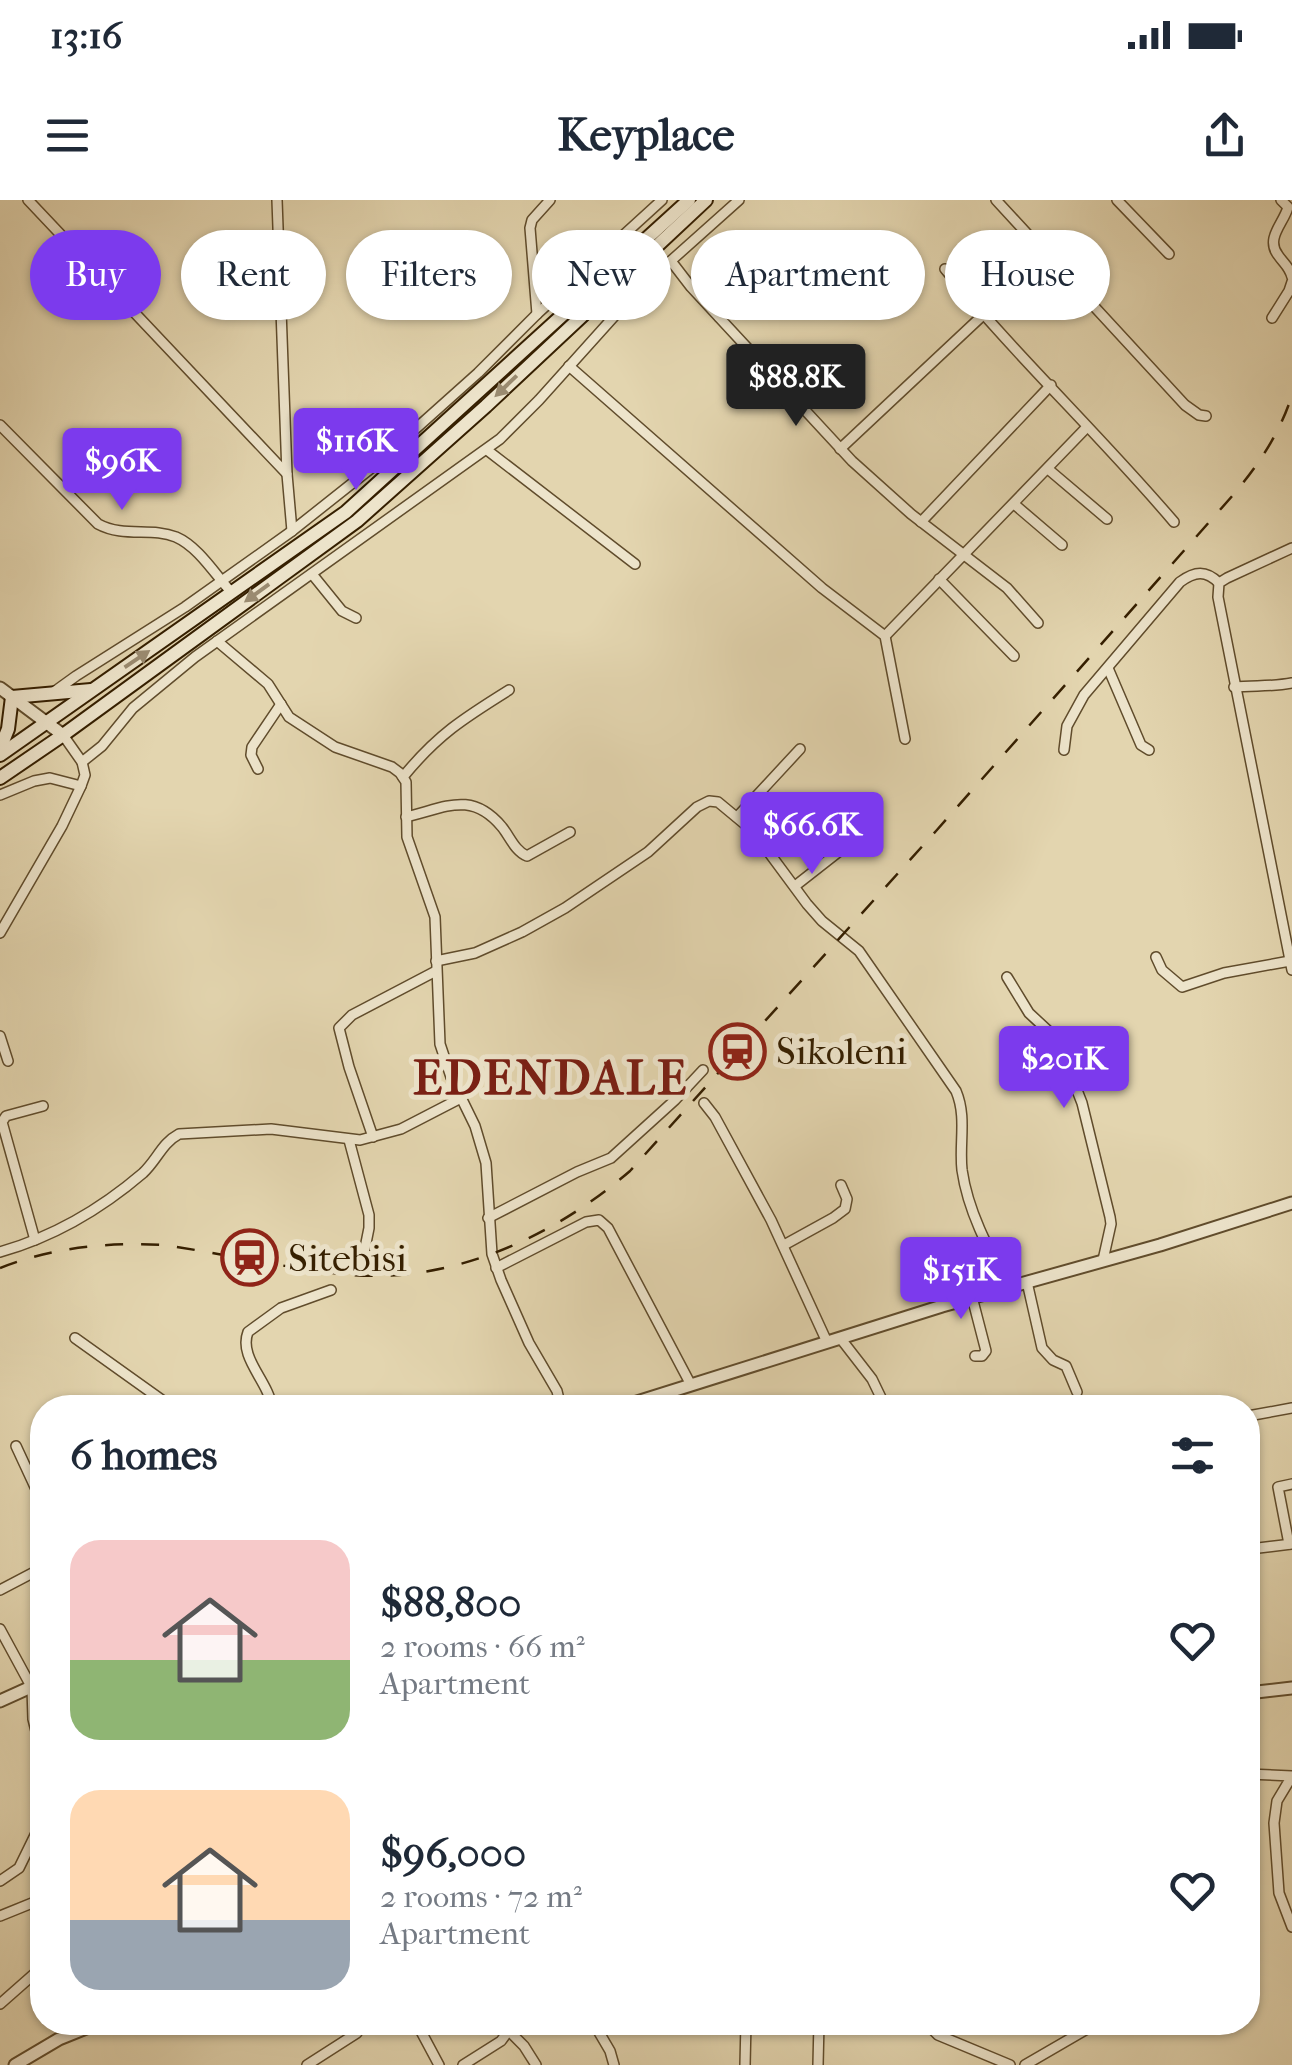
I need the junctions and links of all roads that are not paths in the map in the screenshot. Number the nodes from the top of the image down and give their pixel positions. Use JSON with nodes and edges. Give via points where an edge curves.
{"nodes":[{"id":1,"x":28,"y":200,"type":"edge"},
{"id":2,"x":277,"y":200,"type":"edge"},
{"id":3,"x":550,"y":200,"type":"edge"},
{"id":4,"x":662,"y":200,"type":"edge"},
{"id":5,"x":688,"y":200,"type":"edge"},
{"id":6,"x":706,"y":200,"type":"edge"},
{"id":7,"x":739,"y":200,"type":"edge"},
{"id":8,"x":996,"y":200,"type":"edge"},
{"id":9,"x":1117,"y":200,"type":"edge"},
{"id":10,"x":1281,"y":200,"type":"edge"},
{"id":11,"x":629,"y":230,"type":"edge"},
{"id":12,"x":532,"y":253,"type":"edge"},
{"id":13,"x":1168,"y":254,"type":"dead end"},
{"id":14,"x":671,"y":261,"type":"joint"},
{"id":15,"x":1292,"y":280,"type":"edge"},
{"id":16,"x":691,"y":284,"type":"edge"},
{"id":17,"x":1272,"y":318,"type":"dead end"},
{"id":18,"x":532,"y":319,"type":"edge"},
{"id":19,"x":611,"y":320,"type":"edge"},
{"id":20,"x":723,"y":320,"type":"edge"},
{"id":21,"x":978,"y":320,"type":"edge"},
{"id":22,"x":988,"y":320,"type":"edge"},
{"id":23,"x":569,"y":366,"type":"junction"},
{"id":24,"x":1051,"y":385,"type":"junction"},
{"id":25,"x":1206,"y":416,"type":"dead end"},
{"id":26,"x":0,"y":425,"type":"edge"},
{"id":27,"x":1087,"y":427,"type":"junction"},
{"id":28,"x":840,"y":449,"type":"junction"},
{"id":29,"x":487,"y":450,"type":"junction"},
{"id":30,"x":1048,"y":469,"type":"junction"},
{"id":31,"x":287,"y":474,"type":"junction"},
{"id":32,"x":1014,"y":504,"type":"junction"},
{"id":33,"x":1107,"y":519,"type":"dead end"},
{"id":34,"x":921,"y":522,"type":"junction"},
{"id":35,"x":1174,"y":522,"type":"dead end"},
{"id":36,"x":292,"y":530,"type":"junction"},
{"id":37,"x":1062,"y":545,"type":"dead end"},
{"id":38,"x":1292,"y":548,"type":"edge"},
{"id":39,"x":964,"y":554,"type":"junction"},
{"id":40,"x":635,"y":564,"type":"dead end"},
{"id":41,"x":312,"y":574,"type":"junction"},
{"id":42,"x":940,"y":579,"type":"junction"},
{"id":43,"x":221,"y":581,"type":"junction"},
{"id":44,"x":1219,"y":584,"type":"junction"},
{"id":45,"x":232,"y":594,"type":"junction"},
{"id":46,"x":356,"y":618,"type":"dead end"},
{"id":47,"x":1038,"y":623,"type":"dead end"},
{"id":48,"x":885,"y":636,"type":"junction"},
{"id":49,"x":217,"y":641,"type":"junction"},
{"id":50,"x":1014,"y":656,"type":"dead end"},
{"id":51,"x":1108,"y":668,"type":"junction"},
{"id":52,"x":1292,"y":684,"type":"edge"},
{"id":53,"x":1234,"y":686,"type":"junction"},
{"id":54,"x":0,"y":688,"type":"edge"},
{"id":55,"x":92,"y":690,"type":"junction"},
{"id":56,"x":508,"y":690,"type":"dead end"},
{"id":57,"x":51,"y":695,"type":"junction"},
{"id":58,"x":12,"y":697,"type":"junction"},
{"id":59,"x":281,"y":704,"type":"junction"},
{"id":60,"x":5,"y":716,"type":"edge"},
{"id":61,"x":45,"y":722,"type":"junction"},
{"id":62,"x":63,"y":735,"type":"junction"},
{"id":63,"x":905,"y":740,"type":"dead end"},
{"id":64,"x":800,"y":749,"type":"dead end"},
{"id":65,"x":1064,"y":750,"type":"dead end"},
{"id":66,"x":1149,"y":750,"type":"dead end"},
{"id":67,"x":0,"y":752,"type":"edge"},
{"id":68,"x":82,"y":762,"type":"junction"},
{"id":69,"x":258,"y":768,"type":"dead end"},
{"id":70,"x":403,"y":776,"type":"junction"},
{"id":71,"x":0,"y":778,"type":"edge"},
{"id":72,"x":82,"y":786,"type":"junction"},
{"id":73,"x":0,"y":795,"type":"edge"},
{"id":74,"x":737,"y":816,"type":"junction"},
{"id":75,"x":406,"y":817,"type":"junction"},
{"id":76,"x":869,"y":828,"type":"dead end"},
{"id":77,"x":570,"y":832,"type":"dead end"},
{"id":78,"x":795,"y":886,"type":"junction"},
{"id":79,"x":0,"y":933,"type":"edge"},
{"id":80,"x":1156,"y":957,"type":"dead end"},
{"id":81,"x":1291,"y":965,"type":"edge"},
{"id":82,"x":436,"y":966,"type":"junction"},
{"id":83,"x":1008,"y":977,"type":"dead end"},
{"id":84,"x":0,"y":1036,"type":"edge"},
{"id":85,"x":8,"y":1060,"type":"dead end"},
{"id":86,"x":703,"y":1070,"type":"dead end"},
{"id":87,"x":461,"y":1098,"type":"junction"},
{"id":88,"x":704,"y":1103,"type":"dead end"},
{"id":89,"x":42,"y":1106,"type":"dead end"},
{"id":90,"x":373,"y":1138,"type":"junction"},
{"id":91,"x":349,"y":1140,"type":"junction"},
{"id":92,"x":841,"y":1185,"type":"dead end"},
{"id":93,"x":1292,"y":1203,"type":"edge"},
{"id":94,"x":488,"y":1218,"type":"junction"},
{"id":95,"x":35,"y":1240,"type":"junction"},
{"id":96,"x":784,"y":1246,"type":"junction"},
{"id":97,"x":0,"y":1252,"type":"edge"},
{"id":98,"x":363,"y":1258,"type":"dead end"},
{"id":99,"x":1103,"y":1260,"type":"junction"},
{"id":100,"x":496,"y":1268,"type":"junction"},
{"id":101,"x":1027,"y":1282,"type":"junction"},
{"id":102,"x":1009,"y":1287,"type":"junction"},
{"id":103,"x":330,"y":1290,"type":"dead end"},
{"id":104,"x":972,"y":1298,"type":"junction"},
{"id":105,"x":75,"y":1338,"type":"dead end"},
{"id":106,"x":841,"y":1339,"type":"junction"},
{"id":107,"x":827,"y":1342,"type":"junction"},
{"id":108,"x":975,"y":1356,"type":"dead end"},
{"id":109,"x":691,"y":1385,"type":"junction"},
{"id":110,"x":1078,"y":1392,"type":"dead end"},
{"id":111,"x":155,"y":1395,"type":"edge"},
{"id":112,"x":269,"y":1395,"type":"edge"},
{"id":113,"x":558,"y":1395,"type":"edge"},
{"id":114,"x":659,"y":1395,"type":"edge"},
{"id":115,"x":880,"y":1395,"type":"edge"},
{"id":116,"x":1292,"y":1408,"type":"edge"},
{"id":117,"x":1260,"y":1414,"type":"edge"},
{"id":118,"x":16,"y":1446,"type":"dead end"},
{"id":119,"x":30,"y":1476,"type":"edge"},
{"id":120,"x":1292,"y":1484,"type":"edge"},
{"id":121,"x":1291,"y":1544,"type":"edge"},
{"id":122,"x":1260,"y":1547,"type":"edge"},
{"id":123,"x":30,"y":1574,"type":"edge"},
{"id":124,"x":0,"y":1590,"type":"edge"},
{"id":125,"x":0,"y":1629,"type":"edge"},
{"id":126,"x":30,"y":1673,"type":"edge"},
{"id":127,"x":1292,"y":1688,"type":"edge"},
{"id":128,"x":30,"y":1689,"type":"edge"},
{"id":129,"x":1260,"y":1692,"type":"edge"},
{"id":130,"x":0,"y":1702,"type":"edge"},
{"id":131,"x":1260,"y":1775,"type":"edge"},
{"id":132,"x":30,"y":1846,"type":"edge"},
{"id":133,"x":0,"y":1881,"type":"edge"},
{"id":134,"x":30,"y":1904,"type":"edge"},
{"id":135,"x":0,"y":1916,"type":"edge"},
{"id":136,"x":1292,"y":1927,"type":"edge"},
{"id":137,"x":30,"y":1978,"type":"edge"},
{"id":138,"x":0,"y":2004,"type":"edge"},
{"id":139,"x":71,"y":2035,"type":"edge"},
{"id":140,"x":355,"y":2035,"type":"edge"},
{"id":141,"x":423,"y":2035,"type":"edge"},
{"id":142,"x":506,"y":2035,"type":"edge"},
{"id":143,"x":517,"y":2035,"type":"edge"},
{"id":144,"x":601,"y":2035,"type":"edge"},
{"id":145,"x":746,"y":2035,"type":"edge"},
{"id":146,"x":819,"y":2035,"type":"edge"},
{"id":147,"x":938,"y":2035,"type":"edge"},
{"id":148,"x":1077,"y":2035,"type":"edge"},
{"id":149,"x":15,"y":2065,"type":"edge"},
{"id":150,"x":307,"y":2065,"type":"edge"},
{"id":151,"x":439,"y":2065,"type":"edge"},
{"id":152,"x":463,"y":2065,"type":"edge"},
{"id":153,"x":536,"y":2065,"type":"edge"},
{"id":154,"x":614,"y":2065,"type":"edge"},
{"id":155,"x":745,"y":2065,"type":"edge"},
{"id":156,"x":818,"y":2065,"type":"edge"},
{"id":157,"x":1010,"y":2065,"type":"edge"},
{"id":158,"x":1025,"y":2065,"type":"edge"}],
"edges":[{"from":1,"to":31,"type":"street"},
{"from":2,"to":31,"type":"street"},
{"from":3,"to":12,"type":"street","via":[[532,220]]},
{"from":4,"to":11,"type":"street"},
{"from":5,"to":45,"type":"main road","via":[[346,512]]},
{"from":6,"to":62,"type":"main road","one_way":true,"via":[[356,521]]},
{"from":7,"to":14,"type":"street"},
{"from":8,"to":25,"type":"street","via":[[1185,405]]},
{"from":9,"to":13,"type":"street"},
{"from":10,"to":15,"type":"street","via":[[1288,212],[1273,244]]},
{"from":14,"to":16,"type":"street"},
{"from":15,"to":17,"type":"street"},
{"from":18,"to":36,"type":"street","via":[[412,432]]},
{"from":19,"to":23,"type":"street"},
{"from":20,"to":28,"type":"street"},
{"from":21,"to":28,"type":"street"},
{"from":22,"to":24,"type":"street"},
{"from":23,"to":29,"type":"street"},
{"from":23,"to":48,"type":"street"},
{"from":24,"to":27,"type":"street"},
{"from":24,"to":34,"type":"street"},
{"from":26,"to":43,"type":"street","via":[[98,524],[180,539]]},
{"from":27,"to":30,"type":"street"},
{"from":27,"to":35,"type":"street"},
{"from":28,"to":34,"type":"street"},
{"from":29,"to":40,"type":"street"},
{"from":29,"to":41,"type":"street"},
{"from":30,"to":32,"type":"street"},
{"from":30,"to":33,"type":"street"},
{"from":31,"to":36,"type":"street"},
{"from":32,"to":37,"type":"street"},
{"from":32,"to":39,"type":"street"},
{"from":34,"to":39,"type":"street"},
{"from":36,"to":43,"type":"street"},
{"from":38,"to":44,"type":"street"},
{"from":39,"to":42,"type":"street"},
{"from":39,"to":47,"type":"street"},
{"from":41,"to":46,"type":"street","via":[[342,612]]},
{"from":41,"to":49,"type":"street"},
{"from":42,"to":48,"type":"street"},
{"from":42,"to":50,"type":"street"},
{"from":43,"to":45,"type":"street"},
{"from":43,"to":57,"type":"street"},
{"from":44,"to":51,"type":"street","via":[[1200,573],[1180,582]]},
{"from":44,"to":53,"type":"street"},
{"from":55,"to":45,"type":"main road","one_way":true},
{"from":48,"to":63,"type":"street"},
{"from":49,"to":59,"type":"street","via":[[268,684]]},
{"from":49,"to":68,"type":"street","via":[[133,708]]},
{"from":51,"to":65,"type":"street","via":[[1073,712]]},
{"from":51,"to":66,"type":"street"},
{"from":52,"to":53,"type":"street"},
{"from":53,"to":81,"type":"street"},
{"from":54,"to":58,"type":"street"},
{"from":55,"to":57,"type":"main road"},
{"from":55,"to":61,"type":"main road"},
{"from":56,"to":70,"type":"street","via":[[431,744]]},
{"from":57,"to":58,"type":"main road"},
{"from":58,"to":60,"type":"main road"},
{"from":58,"to":61,"type":"street"},
{"from":59,"to":69,"type":"street","via":[[252,747]]},
{"from":59,"to":70,"type":"street","via":[[289,717],[335,747]]},
{"from":60,"to":67,"type":"main road"},
{"from":61,"to":62,"type":"street"},
{"from":61,"to":67,"type":"main road"},
{"from":62,"to":68,"type":"street"},
{"from":62,"to":71,"type":"main road"},
{"from":64,"to":74,"type":"street"},
{"from":68,"to":72,"type":"street"},
{"from":70,"to":75,"type":"street"},
{"from":72,"to":73,"type":"street","via":[[50,778]]},
{"from":72,"to":79,"type":"street"},
{"from":74,"to":78,"type":"street"},
{"from":74,"to":82,"type":"street","via":[[718,802],[703,803],[648,852],[565,908],[499,944]]},
{"from":75,"to":77,"type":"street","via":[[462,803],[476,806],[524,856]]},
{"from":75,"to":82,"type":"street","via":[[435,917]]},
{"from":76,"to":78,"type":"street"},
{"from":78,"to":102,"type":"street","via":[[822,921],[860,951],[956,1091],[968,1195]]},
{"from":80,"to":81,"type":"street","via":[[1182,987],[1224,973]]},
{"from":82,"to":87,"type":"street","via":[[440,1044]]},
{"from":82,"to":90,"type":"street","via":[[339,1028]]},
{"from":83,"to":99,"type":"street","via":[[1030,1013],[1054,1034],[1075,1083],[1110,1216]]},
{"from":84,"to":85,"type":"street"},
{"from":86,"to":94,"type":"street","via":[[611,1158]]},
{"from":87,"to":90,"type":"street"},
{"from":87,"to":94,"type":"street","via":[[486,1163]]},
{"from":88,"to":96,"type":"street"},
{"from":89,"to":95,"type":"street","via":[[2,1122]]},
{"from":90,"to":91,"type":"street"},
{"from":91,"to":95,"type":"street","via":[[271,1129],[179,1134],[98,1207]]},
{"from":91,"to":98,"type":"street","via":[[369,1215]]},
{"from":92,"to":96,"type":"street","via":[[845,1209]]},
{"from":93,"to":99,"type":"street"},
{"from":94,"to":100,"type":"street"},
{"from":95,"to":97,"type":"street"},
{"from":96,"to":107,"type":"street"},
{"from":99,"to":101,"type":"street"},
{"from":100,"to":109,"type":"street","via":[[586,1222],[604,1223]]},
{"from":100,"to":113,"type":"street"},
{"from":101,"to":102,"type":"street"},
{"from":101,"to":110,"type":"street","via":[[1042,1348],[1066,1366]]},
{"from":102,"to":104,"type":"street"},
{"from":103,"to":112,"type":"street","via":[[281,1308],[245,1338]]},
{"from":104,"to":106,"type":"street"},
{"from":104,"to":108,"type":"street","via":[[986,1351]]},
{"from":105,"to":111,"type":"street"},
{"from":106,"to":107,"type":"street"},
{"from":106,"to":115,"type":"street"},
{"from":107,"to":109,"type":"street"},
{"from":109,"to":114,"type":"street"},
{"from":116,"to":117,"type":"street"},
{"from":118,"to":119,"type":"street"},
{"from":120,"to":121,"type":"street","via":[[1278,1487]]},
{"from":121,"to":122,"type":"street"},
{"from":123,"to":124,"type":"street"},
{"from":125,"to":126,"type":"street"},
{"from":127,"to":129,"type":"street"},
{"from":128,"to":130,"type":"street"},
{"from":131,"to":136,"type":"street","via":[[1292,1776],[1274,1823],[1279,1893]]},
{"from":132,"to":133,"type":"street","via":[[19,1868]]},
{"from":134,"to":135,"type":"street"},
{"from":137,"to":138,"type":"street"},
{"from":139,"to":149,"type":"street"},
{"from":140,"to":150,"type":"street"},
{"from":141,"to":151,"type":"street"},
{"from":142,"to":152,"type":"street"},
{"from":143,"to":153,"type":"street"},
{"from":144,"to":154,"type":"street"},
{"from":145,"to":155,"type":"street"},
{"from":146,"to":156,"type":"street"},
{"from":147,"to":157,"type":"street"},
{"from":148,"to":158,"type":"street"}]}
